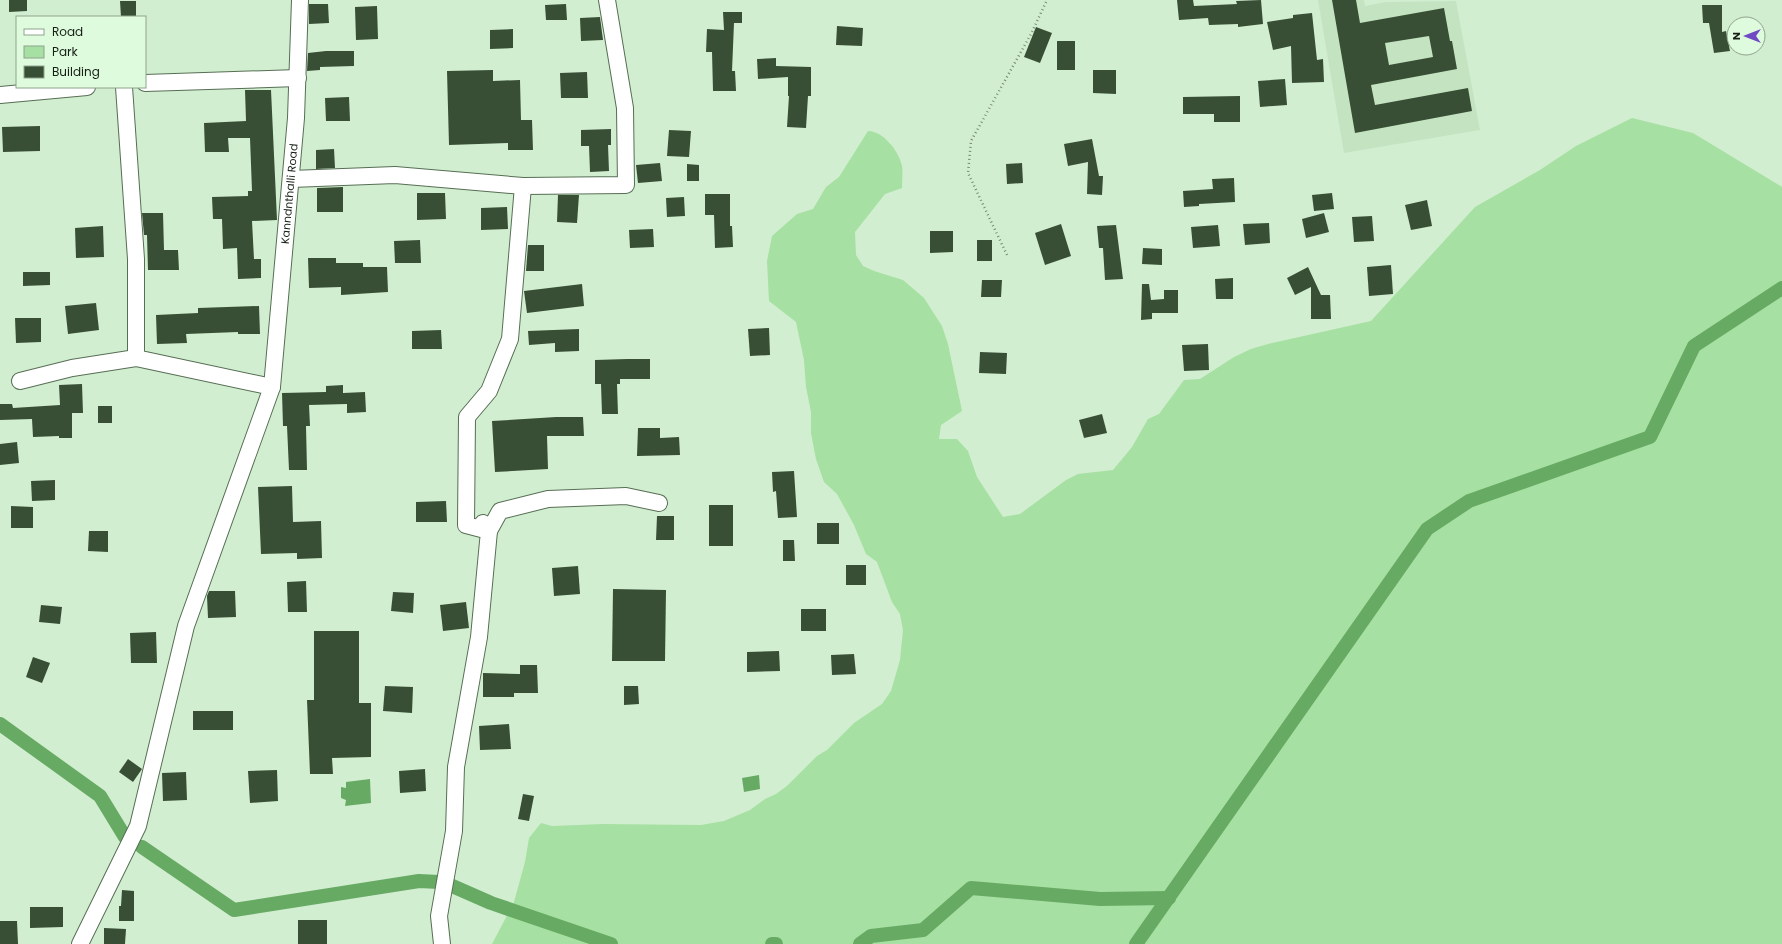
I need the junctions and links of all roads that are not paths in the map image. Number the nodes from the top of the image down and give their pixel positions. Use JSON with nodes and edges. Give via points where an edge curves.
{"nodes":[{"id":1,"x":300,"y":0,"type":"edge"},
{"id":2,"x":607,"y":0,"type":"edge"},
{"id":3,"x":298,"y":78,"type":"junction"},
{"id":4,"x":146,"y":83,"type":"edge"},
{"id":5,"x":70,"y":88,"type":"edge"},
{"id":6,"x":124,"y":88,"type":"edge"},
{"id":7,"x":1,"y":92,"type":"edge"},
{"id":8,"x":291,"y":179,"type":"junction"},
{"id":9,"x":523,"y":186,"type":"junction"},
{"id":10,"x":136,"y":358,"type":"junction"},
{"id":11,"x":20,"y":381,"type":"dead end"},
{"id":12,"x":272,"y":387,"type":"junction"},
{"id":13,"x":659,"y":502,"type":"dead end"},
{"id":14,"x":489,"y":531,"type":"junction"},
{"id":15,"x":80,"y":944,"type":"edge"},
{"id":16,"x":442,"y":944,"type":"edge"}],
"edges":[{"from":1,"to":3,"type":"street","name":"Kanndnthalli Road"},
{"from":2,"to":9,"type":"street","via":[[625,108],[626,185]]},
{"from":3,"to":4,"type":"street"},
{"from":3,"to":8,"type":"street","name":"Kanndnthalli Road"},
{"from":5,"to":7,"type":"street"},
{"from":6,"to":10,"type":"street","via":[[136,259]]},
{"from":8,"to":9,"type":"street","via":[[395,175]]},
{"from":8,"to":12,"type":"street","name":"Kanndnthalli Road"},
{"from":9,"to":14,"type":"street","via":[[510,339],[489,391],[467,417],[466,525]]},
{"from":10,"to":11,"type":"street","via":[[72,368]]},
{"from":10,"to":12,"type":"street"},
{"from":12,"to":15,"type":"street","name":"Kanndnthalli Road","via":[[186,626],[138,826]]},
{"from":13,"to":14,"type":"street","via":[[626,496],[548,499],[500,511]]},
{"from":14,"to":16,"type":"street","via":[[479,637],[456,767],[454,831],[440,916]]}]}
